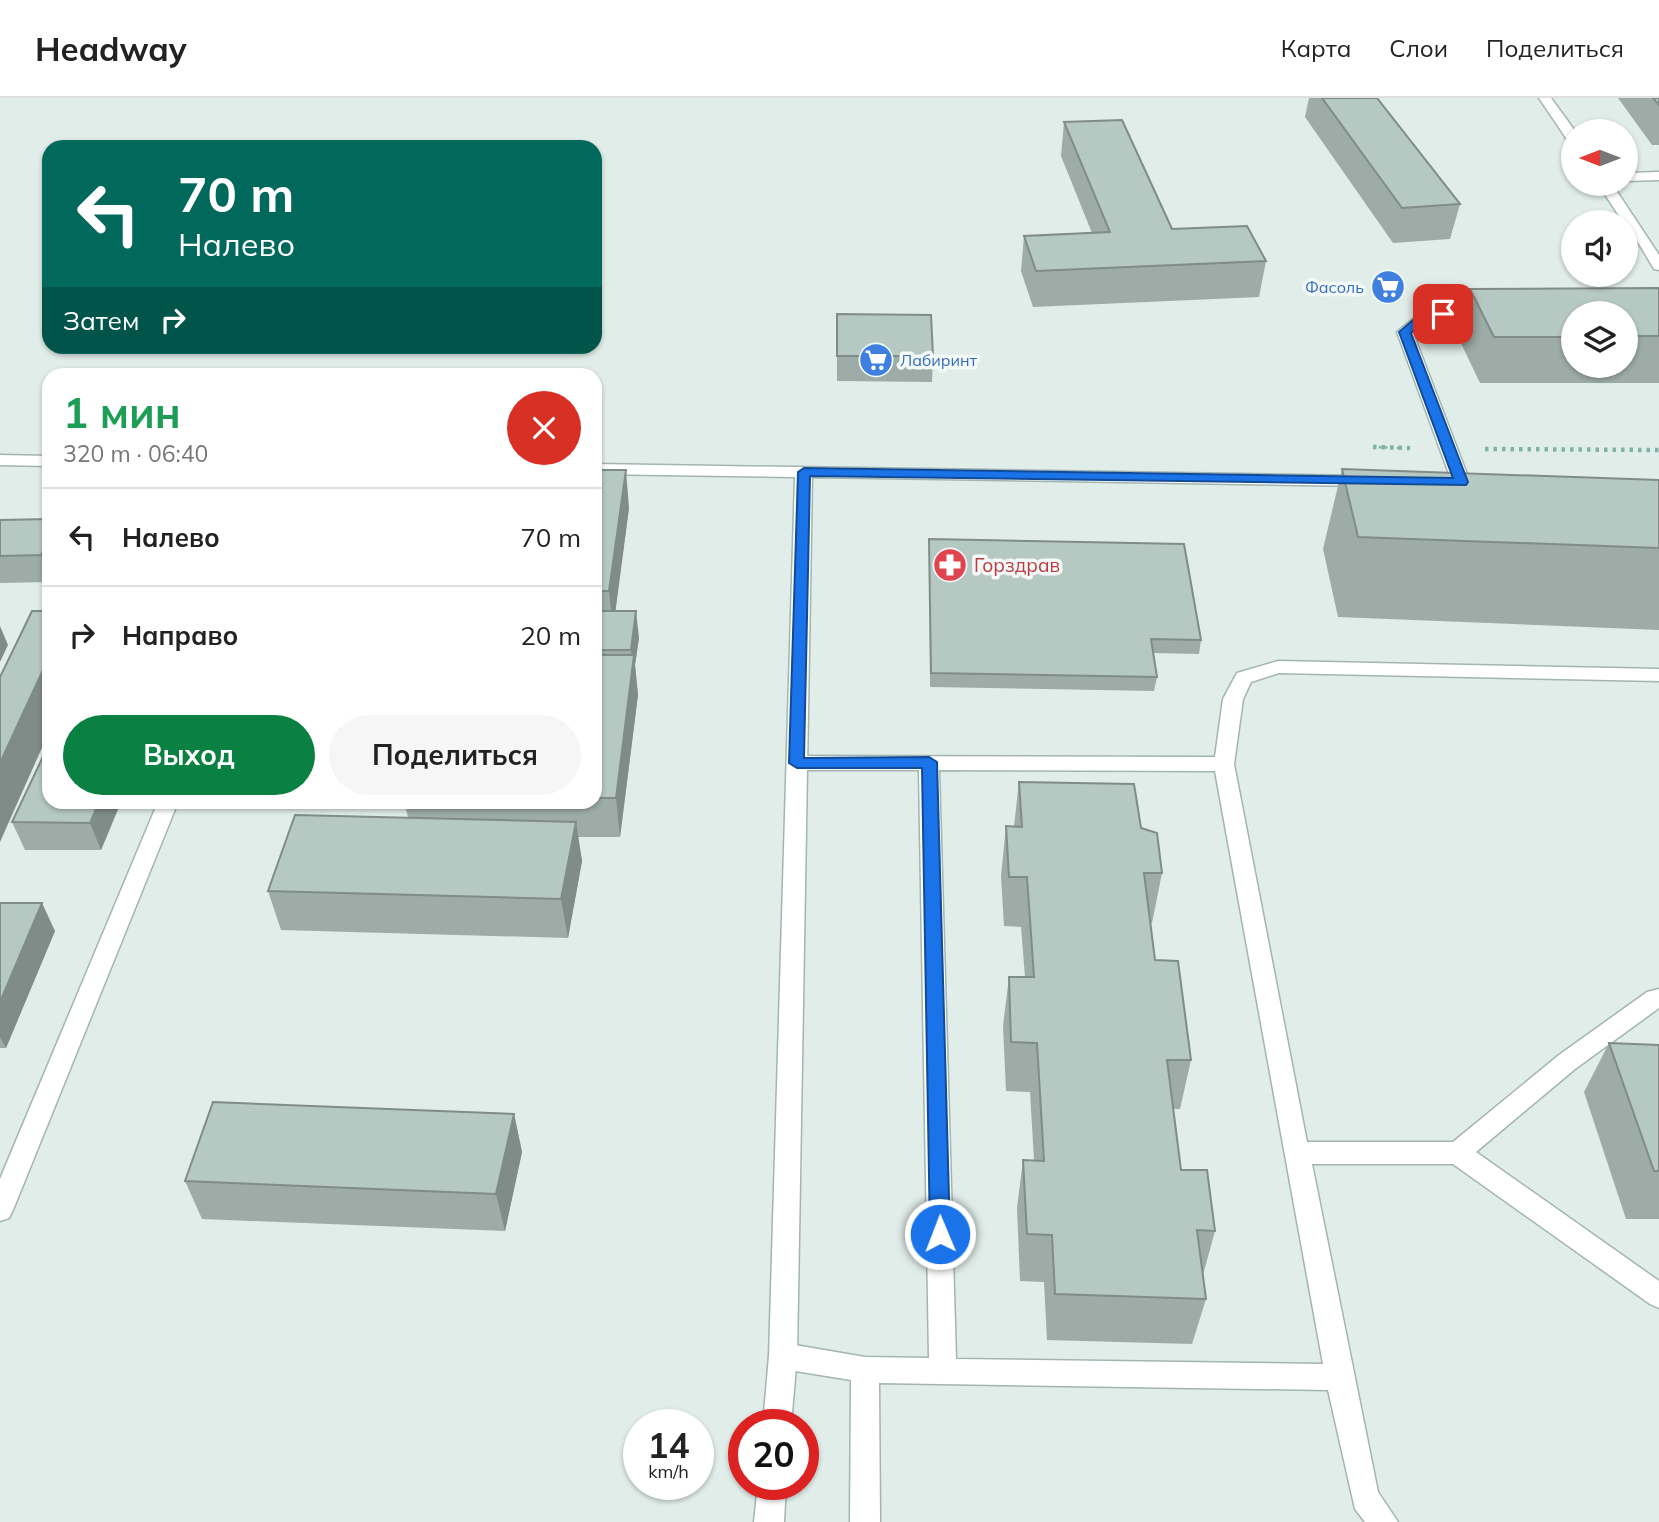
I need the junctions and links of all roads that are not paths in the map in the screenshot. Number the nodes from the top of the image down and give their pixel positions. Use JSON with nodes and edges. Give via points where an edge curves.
{"nodes":[{"id":1,"x":1545,"y":98,"type":"edge"},
{"id":2,"x":1561,"y":121,"type":"edge"},
{"id":3,"x":1659,"y":176,"type":"edge"},
{"id":4,"x":1638,"y":177,"type":"edge"},
{"id":5,"x":1613,"y":196,"type":"edge"},
{"id":6,"x":1659,"y":266,"type":"edge"},
{"id":7,"x":1515,"y":311,"type":"edge"},
{"id":8,"x":0,"y":460,"type":"edge"},
{"id":9,"x":42,"y":461,"type":"edge"},
{"id":10,"x":602,"y":469,"type":"edge"},
{"id":11,"x":804,"y":472,"type":"junction"},
{"id":12,"x":1377,"y":481,"type":"edge"},
{"id":13,"x":1461,"y":482,"type":"edge"},
{"id":14,"x":1659,"y":675,"type":"edge"},
{"id":15,"x":929,"y":762,"type":"junction"},
{"id":16,"x":797,"y":763,"type":"junction"},
{"id":17,"x":1224,"y":764,"type":"junction"},
{"id":18,"x":164,"y":809,"type":"edge"},
{"id":19,"x":1659,"y":998,"type":"edge"},
{"id":20,"x":1296,"y":1153,"type":"junction"},
{"id":21,"x":1458,"y":1153,"type":"junction"},
{"id":22,"x":0,"y":1210,"type":"edge"},
{"id":23,"x":1659,"y":1296,"type":"edge"},
{"id":24,"x":783,"y":1356,"type":"junction"},
{"id":25,"x":865,"y":1370,"type":"junction"},
{"id":26,"x":943,"y":1372,"type":"junction"},
{"id":27,"x":1339,"y":1377,"type":"junction"},
{"id":28,"x":778,"y":1409,"type":"edge"},
{"id":29,"x":771,"y":1500,"type":"edge"},
{"id":30,"x":769,"y":1522,"type":"edge"},
{"id":31,"x":865,"y":1522,"type":"edge"},
{"id":32,"x":1383,"y":1522,"type":"edge"}],
"edges":[{"from":1,"to":2,"type":"street"},
{"from":3,"to":4,"type":"street"},
{"from":5,"to":6,"type":"street"},
{"from":7,"to":13,"type":"street","via":[[1463,311],[1423,318],[1405,332]]},
{"from":8,"to":9,"type":"street"},
{"from":10,"to":11,"type":"street"},
{"from":11,"to":12,"type":"street"},
{"from":11,"to":16,"type":"street"},
{"from":14,"to":17,"type":"street","via":[[1278,667],[1244,678],[1233,699]]},
{"from":15,"to":16,"type":"street"},
{"from":15,"to":17,"type":"street"},
{"from":15,"to":26,"type":"street"},
{"from":16,"to":24,"type":"street"},
{"from":17,"to":20,"type":"street"},
{"from":18,"to":22,"type":"street"},
{"from":19,"to":21,"type":"street","via":[[1567,1062]]},
{"from":20,"to":21,"type":"street"},
{"from":20,"to":27,"type":"street"},
{"from":21,"to":23,"type":"street"},
{"from":24,"to":25,"type":"street"},
{"from":24,"to":28,"type":"street"},
{"from":25,"to":26,"type":"street"},
{"from":25,"to":31,"type":"street"},
{"from":26,"to":27,"type":"street"},
{"from":27,"to":32,"type":"street","via":[[1365,1499]]},
{"from":29,"to":30,"type":"street"}]}
